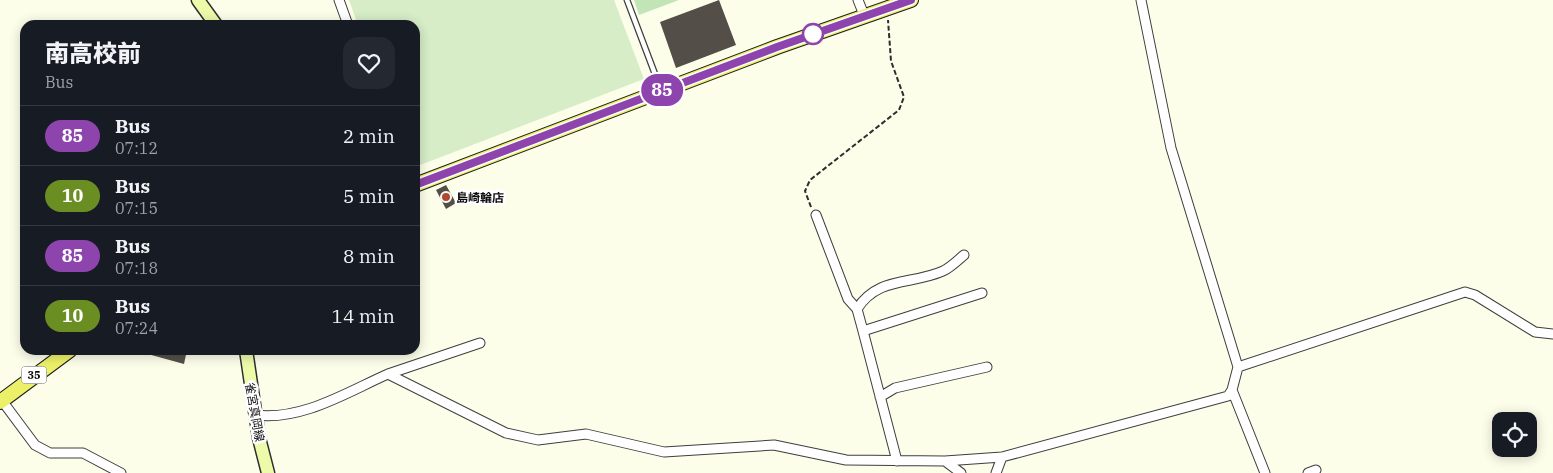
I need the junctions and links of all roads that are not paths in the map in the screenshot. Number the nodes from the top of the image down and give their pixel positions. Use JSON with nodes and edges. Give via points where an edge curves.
{"nodes":[{"id":1,"x":198,"y":0,"type":"edge"},
{"id":2,"x":339,"y":0,"type":"edge"},
{"id":3,"x":627,"y":0,"type":"edge"},
{"id":4,"x":858,"y":0,"type":"edge"},
{"id":5,"x":911,"y":0,"type":"edge"},
{"id":6,"x":1141,"y":0,"type":"edge"},
{"id":7,"x":864,"y":15,"type":"junction"},
{"id":8,"x":212,"y":20,"type":"edge"},
{"id":9,"x":346,"y":20,"type":"edge"},
{"id":10,"x":661,"y":91,"type":"junction"},
{"id":11,"x":420,"y":183,"type":"edge"},
{"id":12,"x":816,"y":215,"type":"road end"},
{"id":13,"x":964,"y":255,"type":"dead end"},
{"id":14,"x":982,"y":293,"type":"dead end"},
{"id":15,"x":857,"y":309,"type":"junction"},
{"id":16,"x":863,"y":331,"type":"junction"},
{"id":17,"x":1553,"y":334,"type":"edge"},
{"id":18,"x":480,"y":343,"type":"dead end"},
{"id":19,"x":63,"y":355,"type":"edge"},
{"id":20,"x":247,"y":355,"type":"edge"},
{"id":21,"x":987,"y":367,"type":"dead end"},
{"id":22,"x":1238,"y":367,"type":"junction"},
{"id":23,"x":388,"y":374,"type":"junction"},
{"id":24,"x":1232,"y":390,"type":"junction"},
{"id":25,"x":880,"y":397,"type":"junction"},
{"id":26,"x":1,"y":400,"type":"edge"},
{"id":27,"x":255,"y":415,"type":"junction"},
{"id":28,"x":1002,"y":458,"type":"junction"},
{"id":29,"x":897,"y":461,"type":"junction"},
{"id":30,"x":945,"y":461,"type":"junction"},
{"id":31,"x":121,"y":473,"type":"edge"},
{"id":32,"x":268,"y":473,"type":"edge"},
{"id":33,"x":961,"y":473,"type":"edge"},
{"id":34,"x":996,"y":473,"type":"edge"},
{"id":35,"x":1265,"y":473,"type":"edge"}],
"edges":[{"from":1,"to":8,"type":"main road"},
{"from":2,"to":9,"type":"street"},
{"from":3,"to":10,"type":"lane"},
{"from":4,"to":7,"type":"street"},
{"from":5,"to":7,"type":"main road"},
{"from":6,"to":22,"type":"street","via":[[1171,148]]},
{"from":7,"to":10,"type":"main road"},
{"from":10,"to":11,"type":"main road"},
{"from":12,"to":15,"type":"street","via":[[848,299]]},
{"from":13,"to":15,"type":"street","via":[[943,271],[879,288]]},
{"from":14,"to":16,"type":"street"},
{"from":15,"to":16,"type":"street"},
{"from":16,"to":25,"type":"street"},
{"from":17,"to":22,"type":"street","via":[[1535,332],[1475,294],[1465,292]]},
{"from":18,"to":23,"type":"street"},
{"from":19,"to":26,"type":"main road","number":"35"},
{"from":20,"to":27,"type":"main road","name":"雀宮真岡線"},
{"from":21,"to":25,"type":"street","via":[[895,388]]},
{"from":22,"to":24,"type":"street"},
{"from":23,"to":27,"type":"street","via":[[300,412]]},
{"from":23,"to":29,"type":"street","via":[[506,433],[538,440],[586,434],[664,452],[774,445],[846,460]]},
{"from":24,"to":28,"type":"street","via":[[1228,396],[1198,405]]},
{"from":24,"to":35,"type":"street"},
{"from":25,"to":29,"type":"street"},
{"from":26,"to":31,"type":"street","via":[[35,445],[50,453],[83,453]]},
{"from":27,"to":32,"type":"main road","name":"雀宮真岡線"},
{"from":28,"to":30,"type":"street"},
{"from":28,"to":34,"type":"street"},
{"from":29,"to":30,"type":"street"},
{"from":30,"to":33,"type":"street"}]}
